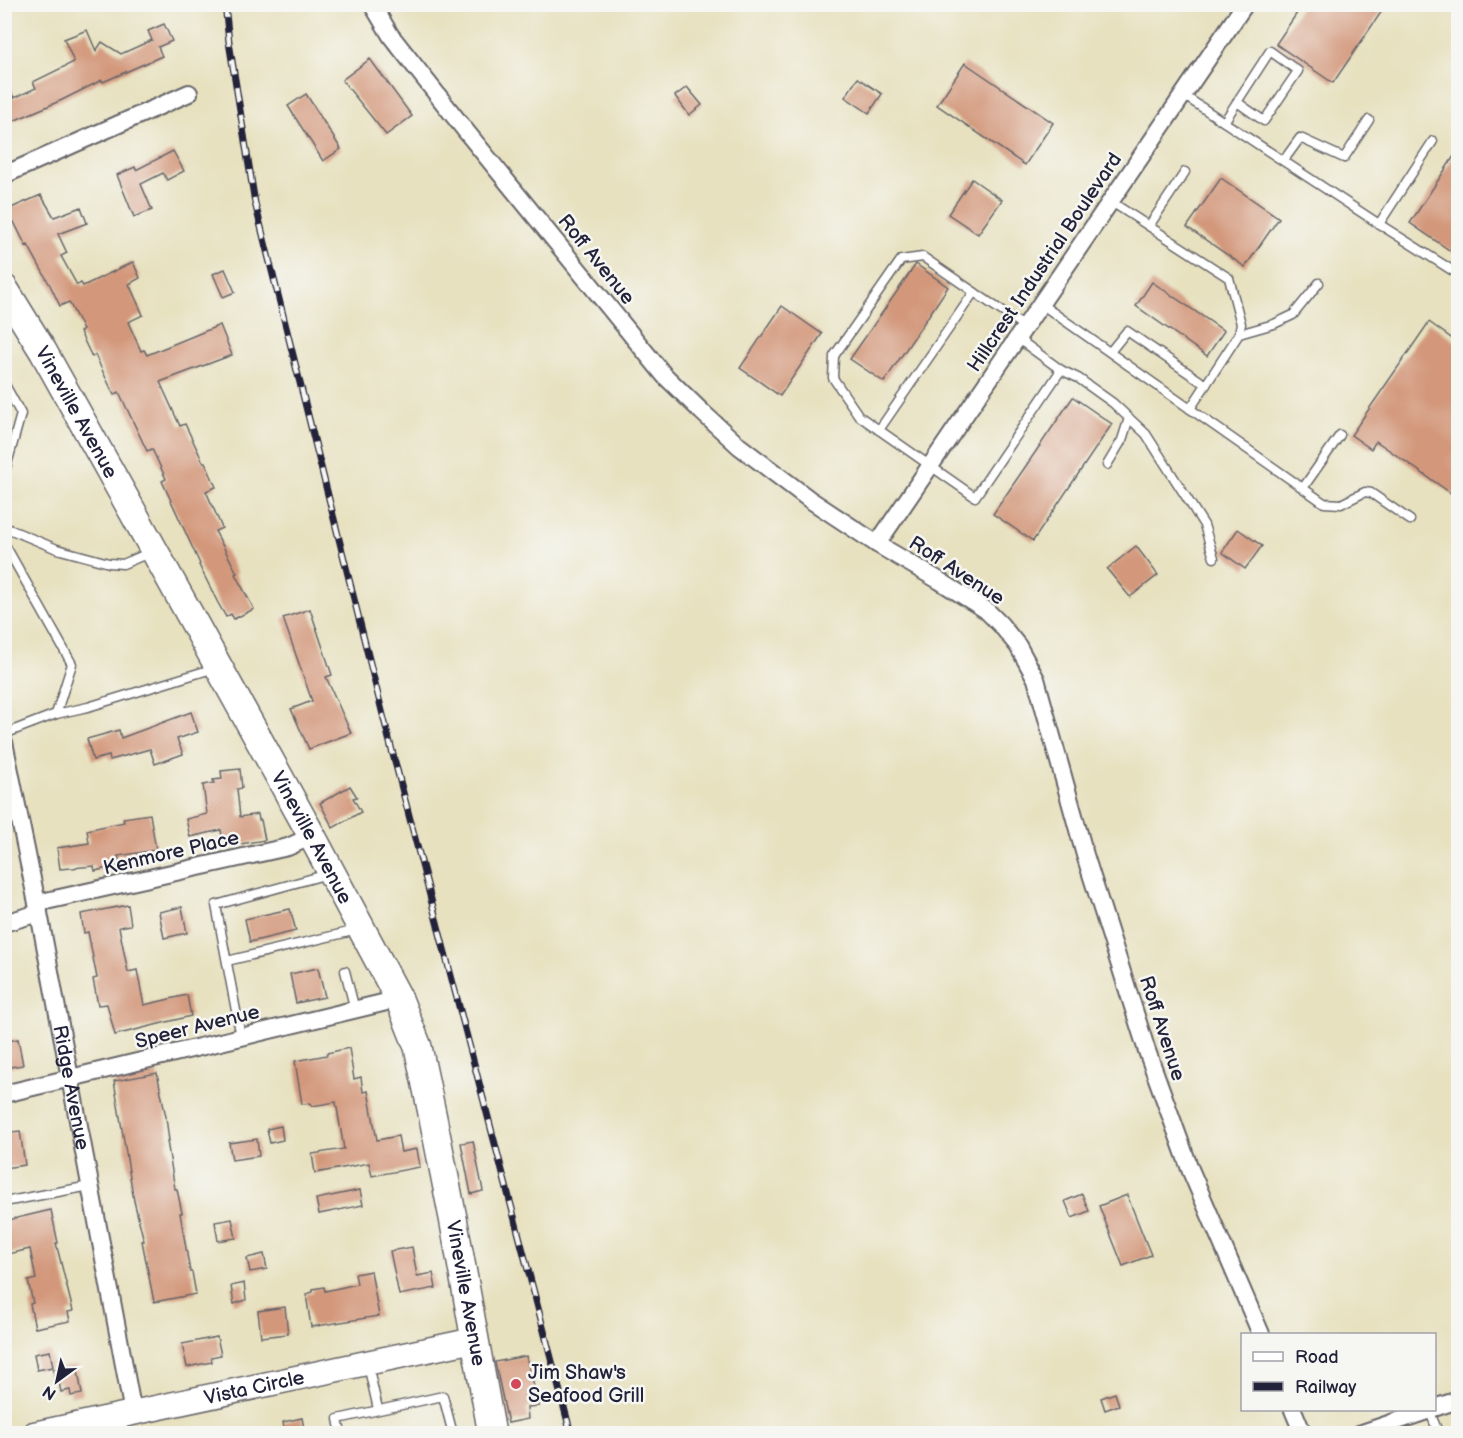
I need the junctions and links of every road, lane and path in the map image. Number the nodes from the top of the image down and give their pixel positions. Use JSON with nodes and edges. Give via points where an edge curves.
{"nodes":[{"id":1,"x":372,"y":4,"type":"edge"},
{"id":2,"x":1245,"y":4,"type":"edge"},
{"id":3,"x":189,"y":93,"type":"dead end"},
{"id":4,"x":1183,"y":95,"type":"junction"},
{"id":5,"x":1237,"y":102,"type":"junction"},
{"id":6,"x":1369,"y":120,"type":"dead end"},
{"id":7,"x":1224,"y":122,"type":"junction"},
{"id":8,"x":1433,"y":141,"type":"dead end"},
{"id":9,"x":1284,"y":160,"type":"junction"},
{"id":10,"x":1185,"y":172,"type":"dead end"},
{"id":11,"x":4,"y":175,"type":"edge"},
{"id":12,"x":1110,"y":201,"type":"junction"},
{"id":13,"x":1379,"y":224,"type":"junction"},
{"id":14,"x":1149,"y":226,"type":"junction"},
{"id":15,"x":1458,"y":274,"type":"edge"},
{"id":16,"x":1319,"y":283,"type":"dead end"},
{"id":17,"x":4,"y":288,"type":"edge"},
{"id":18,"x":974,"y":292,"type":"junction"},
{"id":19,"x":1041,"y":304,"type":"junction"},
{"id":20,"x":1021,"y":333,"type":"junction"},
{"id":21,"x":1239,"y":334,"type":"junction"},
{"id":22,"x":1110,"y":352,"type":"junction"},
{"id":23,"x":1061,"y":370,"type":"junction"},
{"id":24,"x":4,"y":382,"type":"edge"},
{"id":25,"x":1206,"y":385,"type":"junction"},
{"id":26,"x":1190,"y":409,"type":"junction"},
{"id":27,"x":1129,"y":418,"type":"junction"},
{"id":28,"x":879,"y":430,"type":"junction"},
{"id":29,"x":1340,"y":435,"type":"dead end"},
{"id":30,"x":1107,"y":465,"type":"dead end"},
{"id":31,"x":930,"y":466,"type":"junction"},
{"id":32,"x":4,"y":475,"type":"edge"},
{"id":33,"x":1303,"y":488,"type":"junction"},
{"id":34,"x":1410,"y":520,"type":"dead end"},
{"id":35,"x":4,"y":527,"type":"edge"},
{"id":36,"x":4,"y":543,"type":"edge"},
{"id":37,"x":877,"y":544,"type":"junction"},
{"id":38,"x":154,"y":550,"type":"junction"},
{"id":39,"x":1214,"y":558,"type":"dead end"},
{"id":40,"x":219,"y":667,"type":"junction"},
{"id":41,"x":56,"y":714,"type":"junction"},
{"id":42,"x":4,"y":734,"type":"edge"},
{"id":43,"x":4,"y":742,"type":"edge"},
{"id":44,"x":312,"y":836,"type":"junction"},
{"id":45,"x":332,"y":873,"type":"junction"},
{"id":46,"x":38,"y":908,"type":"junction"},
{"id":47,"x":4,"y":923,"type":"edge"},
{"id":48,"x":362,"y":929,"type":"junction"},
{"id":49,"x":226,"y":961,"type":"junction"},
{"id":50,"x":345,"y":970,"type":"dead end"},
{"id":51,"x":399,"y":999,"type":"junction"},
{"id":52,"x":355,"y":1010,"type":"junction"},
{"id":53,"x":241,"y":1037,"type":"junction"},
{"id":54,"x":69,"y":1079,"type":"junction"},
{"id":55,"x":4,"y":1094,"type":"edge"},
{"id":56,"x":90,"y":1186,"type":"junction"},
{"id":57,"x":4,"y":1202,"type":"edge"},
{"id":58,"x":1260,"y":1333,"type":"edge"},
{"id":59,"x":474,"y":1340,"type":"junction"},
{"id":60,"x":368,"y":1363,"type":"junction"},
{"id":61,"x":1458,"y":1400,"type":"edge"},
{"id":62,"x":1436,"y":1407,"type":"edge"},
{"id":63,"x":378,"y":1409,"type":"junction"},
{"id":64,"x":1293,"y":1411,"type":"edge"},
{"id":65,"x":1426,"y":1411,"type":"edge"},
{"id":66,"x":1429,"y":1411,"type":"edge"},
{"id":67,"x":135,"y":1423,"type":"edge"},
{"id":68,"x":485,"y":1432,"type":"edge"},
{"id":69,"x":34,"y":1434,"type":"edge"},
{"id":70,"x":341,"y":1434,"type":"edge"},
{"id":71,"x":453,"y":1434,"type":"edge"},
{"id":72,"x":1303,"y":1434,"type":"edge"},
{"id":73,"x":1359,"y":1434,"type":"edge"},
{"id":74,"x":1439,"y":1434,"type":"edge"}],
"edges":[{"from":1,"to":37,"type":"street","name":"Roff Avenue","via":[[391,36],[664,375],[739,446]]},
{"from":2,"to":4,"type":"street","name":"Hillcrest Industrial Boulevard"},
{"from":3,"to":11,"type":"street"},
{"from":4,"to":7,"type":"lane"},
{"from":4,"to":12,"type":"street","name":"Hillcrest Industrial Boulevard"},
{"from":5,"to":5,"type":"lane","via":[[1270,51],[1298,71],[1264,121]]},
{"from":5,"to":7,"type":"lane"},
{"from":6,"to":9,"type":"lane","via":[[1344,158],[1300,138]]},
{"from":7,"to":9,"type":"lane"},
{"from":8,"to":13,"type":"lane"},
{"from":9,"to":13,"type":"lane"},
{"from":10,"to":14,"type":"lane"},
{"from":12,"to":14,"type":"lane"},
{"from":12,"to":19,"type":"street","name":"Hillcrest Industrial Boulevard"},
{"from":13,"to":15,"type":"lane"},
{"from":14,"to":21,"type":"lane","via":[[1230,278],[1241,324]]},
{"from":16,"to":21,"type":"lane","via":[[1293,315]]},
{"from":17,"to":38,"type":"main road","name":"Vineville Avenue"},
{"from":18,"to":20,"type":"lane"},
{"from":18,"to":28,"type":"lane"},
{"from":18,"to":28,"type":"lane","via":[[922,257],[901,260],[834,356],[833,378],[860,416]]},
{"from":19,"to":20,"type":"street","name":"Hillcrest Industrial Boulevard"},
{"from":19,"to":22,"type":"lane"},
{"from":20,"to":23,"type":"lane"},
{"from":20,"to":31,"type":"street","name":"Hillcrest Industrial Boulevard"},
{"from":21,"to":25,"type":"lane"},
{"from":22,"to":25,"type":"lane","via":[[1127,331]]},
{"from":22,"to":26,"type":"lane"},
{"from":23,"to":27,"type":"lane","via":[[1078,378]]},
{"from":23,"to":31,"type":"lane","via":[[975,497]]},
{"from":24,"to":32,"type":"lane","via":[[21,414]]},
{"from":25,"to":26,"type":"lane"},
{"from":26,"to":33,"type":"lane"},
{"from":27,"to":30,"type":"lane"},
{"from":27,"to":39,"type":"lane","via":[[1146,434],[1204,525]]},
{"from":28,"to":31,"type":"lane"},
{"from":29,"to":33,"type":"lane"},
{"from":31,"to":37,"type":"street","name":"Hillcrest Industrial Boulevard"},
{"from":33,"to":34,"type":"lane","via":[[1324,503],[1341,504],[1365,492],[1371,493]]},
{"from":35,"to":38,"type":"lane","via":[[57,549],[109,563],[123,564]]},
{"from":36,"to":41,"type":"lane","via":[[72,664]]},
{"from":37,"to":58,"type":"street","name":"Roff Avenue","via":[[986,610],[1018,646],[1036,679],[1085,855],[1147,1051],[1190,1169]]},
{"from":38,"to":40,"type":"main road","name":"Vineville Avenue"},
{"from":40,"to":41,"type":"lane"},
{"from":40,"to":44,"type":"main road","name":"Vineville Avenue"},
{"from":41,"to":42,"type":"lane"},
{"from":43,"to":46,"type":"street","name":"Ridge Avenue"},
{"from":44,"to":45,"type":"main road","name":"Vineville Avenue"},
{"from":44,"to":46,"type":"street","name":"Kenmore Place","via":[[288,847]]},
{"from":45,"to":48,"type":"main road","name":"Vineville Avenue"},
{"from":45,"to":49,"type":"lane","via":[[216,905]]},
{"from":46,"to":47,"type":"street","name":"Kenmore Place"},
{"from":46,"to":54,"type":"street","name":"Ridge Avenue"},
{"from":48,"to":49,"type":"lane"},
{"from":48,"to":51,"type":"main road","name":"Vineville Avenue"},
{"from":49,"to":53,"type":"lane"},
{"from":50,"to":52,"type":"lane"},
{"from":51,"to":52,"type":"street","name":"Speer Avenue"},
{"from":51,"to":59,"type":"main road","name":"Vineville Avenue","via":[[418,1047]]},
{"from":52,"to":53,"type":"street","name":"Speer Avenue"},
{"from":53,"to":54,"type":"street","name":"Speer Avenue"},
{"from":54,"to":55,"type":"street","name":"Speer Avenue"},
{"from":54,"to":56,"type":"street","name":"Ridge Avenue"},
{"from":56,"to":57,"type":"lane"},
{"from":56,"to":67,"type":"street","name":"Ridge Avenue"},
{"from":59,"to":60,"type":"street","name":"Vista Circle"},
{"from":59,"to":68,"type":"main road","name":"Vineville Avenue"},
{"from":60,"to":63,"type":"lane"},
{"from":60,"to":67,"type":"street","name":"Vista Circle"},
{"from":61,"to":62,"type":"street"},
{"from":63,"to":70,"type":"lane","via":[[338,1419]]},
{"from":63,"to":71,"type":"lane","via":[[443,1396]]},
{"from":64,"to":72,"type":"street"},
{"from":65,"to":73,"type":"street"},
{"from":66,"to":74,"type":"lane"},
{"from":67,"to":69,"type":"street","name":"Vista Circle"}]}
